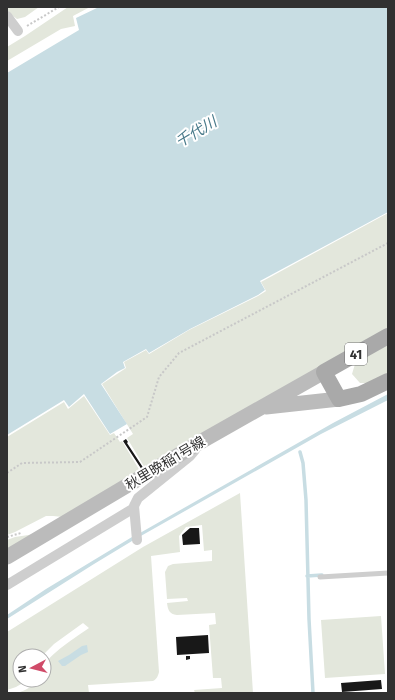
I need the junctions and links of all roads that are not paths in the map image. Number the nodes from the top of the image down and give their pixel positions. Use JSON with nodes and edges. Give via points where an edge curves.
{"nodes":[{"id":1,"x":7,"y":16,"type":"edge"},
{"id":2,"x":18,"y":31,"type":"road end"},
{"id":3,"x":388,"y":336,"type":"edge"},
{"id":4,"x":324,"y":372,"type":"junction"},
{"id":5,"x":388,"y":381,"type":"edge"},
{"id":6,"x":339,"y":399,"type":"junction"},
{"id":7,"x":260,"y":408,"type":"junction"},
{"id":8,"x":202,"y":441,"type":"junction"},
{"id":9,"x":134,"y":508,"type":"junction"},
{"id":10,"x":137,"y":540,"type":"dead end"},
{"id":11,"x":7,"y":557,"type":"edge"},
{"id":12,"x":388,"y":574,"type":"edge"},
{"id":13,"x":320,"y":577,"type":"dead end"},
{"id":14,"x":7,"y":585,"type":"edge"}],
"edges":[{"from":1,"to":2,"type":"street"},
{"from":3,"to":4,"type":"main road","number":"41"},
{"from":4,"to":6,"type":"main road"},
{"from":4,"to":7,"type":"street","name":"秋里晩稲1号線"},
{"from":5,"to":6,"type":"main road","via":[[361,394]]},
{"from":6,"to":7,"type":"street"},
{"from":7,"to":8,"type":"street","name":"秋里晩稲1号線"},
{"from":8,"to":9,"type":"street","via":[[190,456],[138,498]]},
{"from":8,"to":11,"type":"street","name":"秋里晩稲1号線"},
{"from":9,"to":10,"type":"street"},
{"from":9,"to":14,"type":"street"},
{"from":12,"to":13,"type":"lane"}]}
